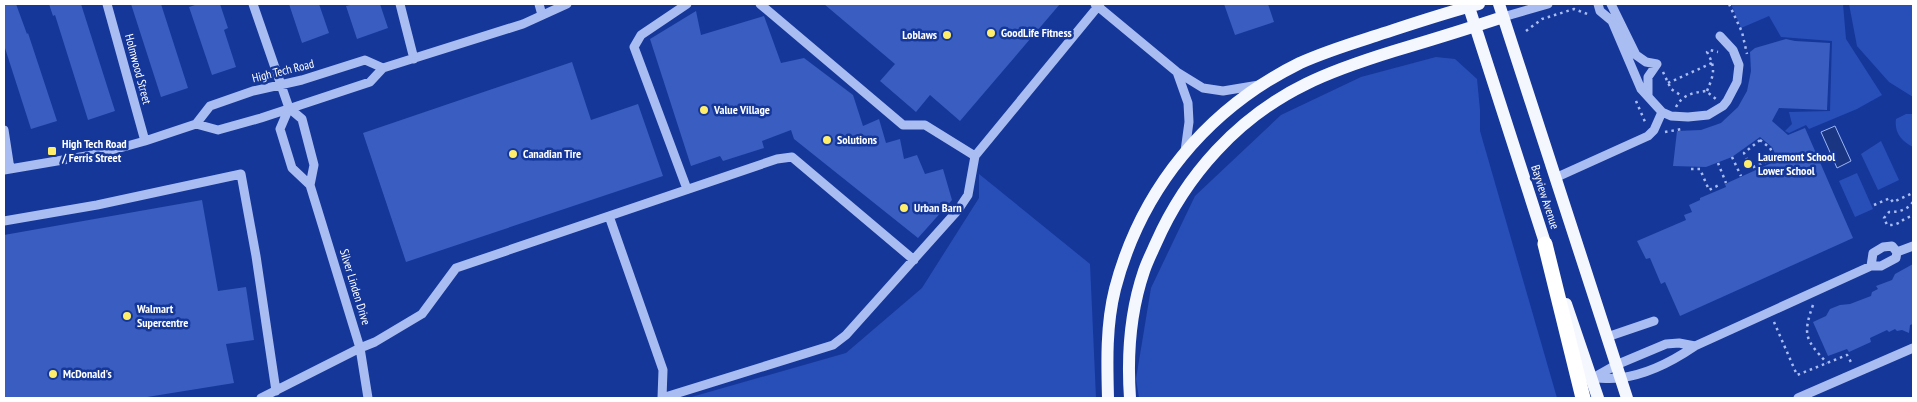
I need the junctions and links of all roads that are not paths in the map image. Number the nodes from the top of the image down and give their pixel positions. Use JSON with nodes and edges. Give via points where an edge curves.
{"nodes":[{"id":1,"x":107,"y":4,"type":"edge"},
{"id":2,"x":253,"y":4,"type":"edge"},
{"id":3,"x":400,"y":4,"type":"edge"},
{"id":4,"x":539,"y":4,"type":"edge"},
{"id":5,"x":567,"y":4,"type":"edge"},
{"id":6,"x":687,"y":4,"type":"edge"},
{"id":7,"x":760,"y":4,"type":"edge"},
{"id":8,"x":1499,"y":4,"type":"edge"},
{"id":9,"x":1548,"y":4,"type":"edge"},
{"id":10,"x":1598,"y":4,"type":"edge"},
{"id":11,"x":1611,"y":4,"type":"edge"},
{"id":12,"x":1098,"y":5,"type":"edge"},
{"id":13,"x":1472,"y":5,"type":"edge"},
{"id":14,"x":542,"y":15,"type":"junction"},
{"id":15,"x":1503,"y":17,"type":"junction"},
{"id":16,"x":1475,"y":26,"type":"junction"},
{"id":17,"x":1720,"y":36,"type":"dead end"},
{"id":18,"x":414,"y":59,"type":"junction"},
{"id":19,"x":383,"y":68,"type":"junction"},
{"id":20,"x":1177,"y":72,"type":"junction"},
{"id":21,"x":279,"y":84,"type":"junction"},
{"id":22,"x":1264,"y":84,"type":"junction"},
{"id":23,"x":1648,"y":95,"type":"junction"},
{"id":24,"x":289,"y":108,"type":"junction"},
{"id":25,"x":1662,"y":112,"type":"junction"},
{"id":26,"x":196,"y":124,"type":"junction"},
{"id":27,"x":4,"y":130,"type":"edge"},
{"id":28,"x":145,"y":141,"type":"junction"},
{"id":29,"x":1185,"y":151,"type":"junction"},
{"id":30,"x":975,"y":156,"type":"junction"},
{"id":31,"x":7,"y":170,"type":"edge"},
{"id":32,"x":1555,"y":178,"type":"junction"},
{"id":33,"x":310,"y":185,"type":"junction"},
{"id":34,"x":687,"y":189,"type":"junction"},
{"id":35,"x":609,"y":216,"type":"junction"},
{"id":36,"x":4,"y":222,"type":"edge"},
{"id":37,"x":1545,"y":244,"type":"junction"},
{"id":38,"x":1913,"y":246,"type":"edge"},
{"id":39,"x":1897,"y":252,"type":"junction"},
{"id":40,"x":914,"y":260,"type":"junction"},
{"id":41,"x":1871,"y":266,"type":"junction"},
{"id":42,"x":1654,"y":320,"type":"dead end"},
{"id":43,"x":1607,"y":337,"type":"junction"},
{"id":44,"x":1695,"y":346,"type":"junction"},
{"id":45,"x":360,"y":348,"type":"junction"},
{"id":46,"x":1913,"y":348,"type":"edge"},
{"id":47,"x":1616,"y":365,"type":"junction"},
{"id":48,"x":1592,"y":378,"type":"junction"},
{"id":49,"x":1620,"y":378,"type":"junction"},
{"id":50,"x":276,"y":391,"type":"junction"},
{"id":51,"x":261,"y":398,"type":"edge"},
{"id":52,"x":368,"y":398,"type":"edge"},
{"id":53,"x":662,"y":398,"type":"edge"},
{"id":54,"x":1108,"y":398,"type":"edge"},
{"id":55,"x":1130,"y":398,"type":"edge"},
{"id":56,"x":1583,"y":398,"type":"edge"},
{"id":57,"x":1598,"y":398,"type":"edge"},
{"id":58,"x":1627,"y":398,"type":"edge"},
{"id":59,"x":1798,"y":398,"type":"edge"}],
"edges":[{"from":1,"to":28,"type":"street","name":"Holmwood Street"},
{"from":2,"to":21,"type":"street","name":"Silver Linden Drive"},
{"from":3,"to":18,"type":"street"},
{"from":4,"to":14,"type":"street"},
{"from":5,"to":14,"type":"street"},
{"from":6,"to":34,"type":"street","via":[[641,35],[634,47]]},
{"from":7,"to":30,"type":"street","via":[[903,125],[925,125]]},
{"from":8,"to":15,"type":"main road","name":"Bayview Avenue"},
{"from":9,"to":15,"type":"street"},
{"from":10,"to":23,"type":"street","via":[[1600,11],[1612,21],[1642,89]]},
{"from":11,"to":23,"type":"street","via":[[1636,55],[1659,68],[1648,77]]},
{"from":12,"to":20,"type":"street"},
{"from":12,"to":30,"type":"street"},
{"from":13,"to":16,"type":"main road","name":"Bayview Avenue"},
{"from":13,"to":22,"type":"main road","via":[[1348,45],[1301,63]]},
{"from":14,"to":18,"type":"street"},
{"from":15,"to":16,"type":"main road"},
{"from":15,"to":32,"type":"main road","name":"Bayview Avenue"},
{"from":16,"to":37,"type":"main road","name":"Bayview Avenue"},
{"from":16,"to":55,"type":"main road","via":[[1357,63],[1306,84],[1259,112],[1219,147],[1189,184],[1165,223],[1144,270],[1128,357]]},
{"from":17,"to":25,"type":"street","via":[[1733,50],[1739,65],[1737,82],[1723,106],[1708,115],[1688,117]]},
{"from":18,"to":19,"type":"street"},
{"from":19,"to":21,"type":"street","name":"High Tech Road","via":[[365,60]]},
{"from":19,"to":24,"type":"street","via":[[370,82]]},
{"from":20,"to":22,"type":"street","via":[[1203,88],[1223,91]]},
{"from":20,"to":29,"type":"street","via":[[1188,103]]},
{"from":21,"to":24,"type":"street","name":"Silver Linden Drive"},
{"from":21,"to":26,"type":"street","name":"High Tech Road","via":[[210,106]]},
{"from":22,"to":29,"type":"main road","via":[[1237,102]]},
{"from":23,"to":25,"type":"street"},
{"from":24,"to":26,"type":"street","via":[[218,130]]},
{"from":24,"to":33,"type":"street","name":"Silver Linden Drive","via":[[302,119],[314,165]]},
{"from":24,"to":33,"type":"street","name":"Silver Linden Drive","via":[[280,129],[292,168]]},
{"from":25,"to":32,"type":"street","via":[[1648,136]]},
{"from":26,"to":28,"type":"street"},
{"from":27,"to":31,"type":"street"},
{"from":28,"to":31,"type":"street","via":[[98,154]]},
{"from":29,"to":54,"type":"main road","via":[[1142,215],[1127,250],[1115,290],[1110,323],[1106,360]]},
{"from":30,"to":40,"type":"street","via":[[968,195]]},
{"from":32,"to":43,"type":"main road","name":"Bayview Avenue"},
{"from":33,"to":45,"type":"street","name":"Silver Linden Drive"},
{"from":34,"to":35,"type":"street"},
{"from":34,"to":40,"type":"street","via":[[792,157]]},
{"from":35,"to":45,"type":"street","via":[[456,268],[422,314]]},
{"from":35,"to":53,"type":"street","via":[[663,370]]},
{"from":36,"to":50,"type":"street","via":[[97,206],[241,174]]},
{"from":37,"to":48,"type":"main road","name":"Bayview Avenue"},
{"from":37,"to":56,"type":"highway"},
{"from":38,"to":39,"type":"street"},
{"from":39,"to":41,"type":"street","via":[[1896,258],[1881,266]]},
{"from":39,"to":41,"type":"street","via":[[1892,246],[1872,252]]},
{"from":40,"to":53,"type":"street","via":[[846,335],[833,344]]},
{"from":41,"to":44,"type":"street"},
{"from":42,"to":43,"type":"street"},
{"from":43,"to":47,"type":"main road","name":"Bayview Avenue"},
{"from":44,"to":47,"type":"street","via":[[1666,344]]},
{"from":44,"to":49,"type":"street","via":[[1676,359]]},
{"from":45,"to":50,"type":"street"},
{"from":45,"to":52,"type":"street","name":"Silver Linden Drive"},
{"from":46,"to":59,"type":"street"},
{"from":47,"to":48,"type":"street"},
{"from":47,"to":49,"type":"main road","name":"Bayview Avenue"},
{"from":48,"to":49,"type":"street"},
{"from":48,"to":57,"type":"main road","name":"Bayview Avenue"},
{"from":49,"to":58,"type":"main road","name":"Bayview Avenue"},
{"from":50,"to":51,"type":"street"}]}
